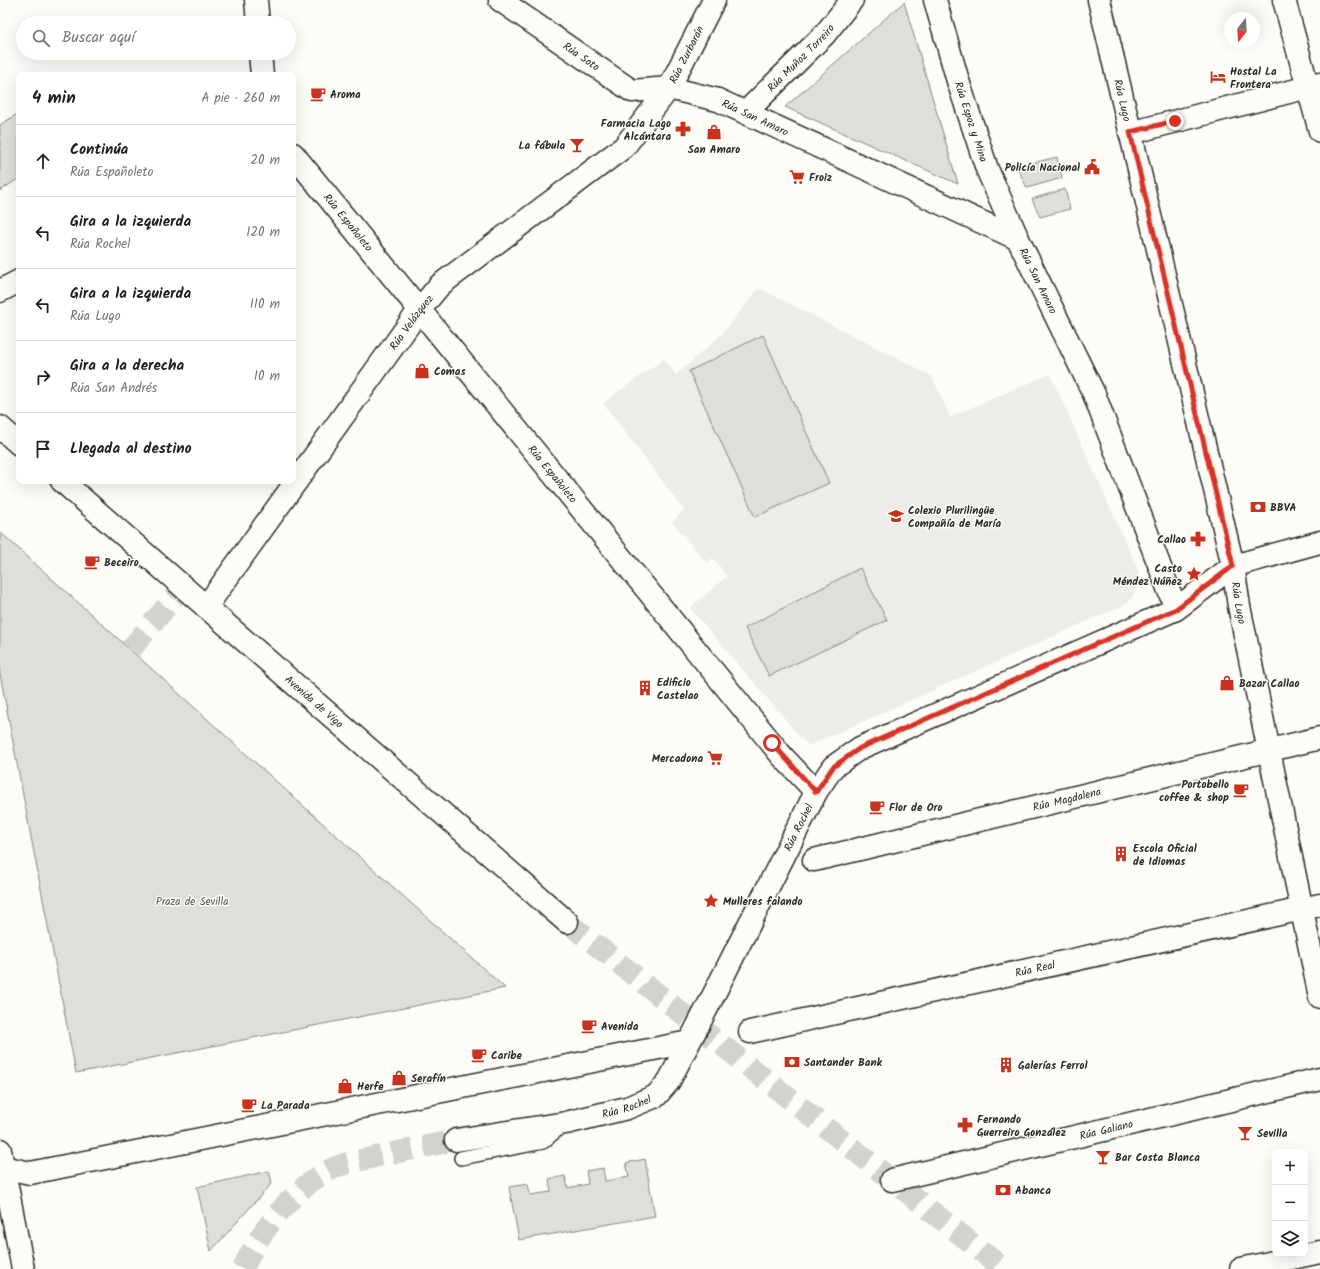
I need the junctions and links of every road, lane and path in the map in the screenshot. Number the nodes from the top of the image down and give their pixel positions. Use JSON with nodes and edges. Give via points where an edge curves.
{"nodes":[{"id":1,"x":256,"y":0,"type":"edge"},
{"id":2,"x":500,"y":0,"type":"edge"},
{"id":3,"x":714,"y":0,"type":"edge"},
{"id":4,"x":852,"y":0,"type":"edge"},
{"id":5,"x":935,"y":0,"type":"edge"},
{"id":6,"x":1099,"y":0,"type":"edge"},
{"id":7,"x":1284,"y":0,"type":"edge"},
{"id":8,"x":257,"y":16,"type":"edge"},
{"id":9,"x":261,"y":60,"type":"edge"},
{"id":10,"x":262,"y":72,"type":"edge"},
{"id":11,"x":1314,"y":85,"type":"edge"},
{"id":12,"x":669,"y":88,"type":"junction"},
{"id":13,"x":746,"y":112,"type":"junction"},
{"id":14,"x":1320,"y":131,"type":"edge"},
{"id":15,"x":1130,"y":132,"type":"junction"},
{"id":16,"x":296,"y":158,"type":"edge"},
{"id":17,"x":1018,"y":239,"type":"junction"},
{"id":18,"x":16,"y":283,"type":"edge"},
{"id":19,"x":0,"y":291,"type":"edge"},
{"id":20,"x":420,"y":309,"type":"junction"},
{"id":21,"x":296,"y":482,"type":"edge"},
{"id":22,"x":65,"y":484,"type":"edge"},
{"id":23,"x":294,"y":484,"type":"edge"},
{"id":24,"x":1320,"y":542,"type":"edge"},
{"id":25,"x":1233,"y":566,"type":"junction"},
{"id":26,"x":206,"y":607,"type":"junction"},
{"id":27,"x":1176,"y":609,"type":"junction"},
{"id":28,"x":1320,"y":738,"type":"edge"},
{"id":29,"x":1269,"y":750,"type":"junction"},
{"id":30,"x":816,"y":792,"type":"junction"},
{"id":31,"x":814,"y":860,"type":"dead end"},
{"id":32,"x":1311,"y":907,"type":"edge"},
{"id":33,"x":567,"y":922,"type":"tunnel mouth"},
{"id":34,"x":1320,"y":997,"type":"edge"},
{"id":35,"x":750,"y":1032,"type":"dead end"},
{"id":36,"x":689,"y":1042,"type":"junction"},
{"id":37,"x":1320,"y":1079,"type":"edge"},
{"id":38,"x":459,"y":1149,"type":"tunnel mouth"},
{"id":39,"x":2,"y":1159,"type":"edge"},
{"id":40,"x":892,"y":1180,"type":"dead end"},
{"id":41,"x":1320,"y":1252,"type":"edge"},
{"id":42,"x":23,"y":1269,"type":"edge"},
{"id":43,"x":1241,"y":1269,"type":"edge"}],
"edges":[{"from":1,"to":8,"type":"street"},
{"from":2,"to":12,"type":"street","name":"Rúa Soto","via":[[632,91]]},
{"from":3,"to":12,"type":"street","name":"Rúa Zurbarán"},
{"from":4,"to":13,"type":"street","name":"Rúa Muñoz Torreiro","via":[[825,34]]},
{"from":5,"to":17,"type":"street","name":"Rúa Espoz y Mina","via":[[987,169]]},
{"from":6,"to":15,"type":"street","name":"Rúa Lugo"},
{"from":7,"to":11,"type":"street"},
{"from":9,"to":10,"type":"street"},
{"from":11,"to":14,"type":"street"},
{"from":11,"to":15,"type":"street"},
{"from":12,"to":13,"type":"street","name":"Rúa San Amaro","via":[[718,100]]},
{"from":12,"to":20,"type":"street","name":"Rúa Velázquez","via":[[624,147],[440,285]]},
{"from":13,"to":17,"type":"street","name":"Rúa San Amaro"},
{"from":15,"to":25,"type":"street","name":"Rúa Lugo"},
{"from":16,"to":20,"type":"street","name":"Rúa Españoleto"},
{"from":17,"to":27,"type":"street","name":"Rúa San Amaro","via":[[1094,394]]},
{"from":18,"to":19,"type":"street"},
{"from":20,"to":21,"type":"street","name":"Rúa Velázquez"},
{"from":20,"to":30,"type":"street","name":"Rúa Españoleto","via":[[782,756]]},
{"from":22,"to":26,"type":"street","name":"Avenida de Vigo"},
{"from":23,"to":26,"type":"street","name":"Rúa Velázquez"},
{"from":24,"to":25,"type":"street"},
{"from":25,"to":27,"type":"street","name":"Rúa Rochel"},
{"from":25,"to":29,"type":"street","name":"Rúa Lugo"},
{"from":26,"to":33,"type":"street","name":"Avenida de Vigo"},
{"from":27,"to":30,"type":"street","name":"Rúa Rochel","via":[[860,748],[833,767]]},
{"from":28,"to":29,"type":"street","name":"Rúa Magdalena"},
{"from":29,"to":31,"type":"street","name":"Rúa Magdalena"},
{"from":29,"to":32,"type":"street","name":"Rúa Lugo"},
{"from":30,"to":36,"type":"street","name":"Rúa Rochel"},
{"from":32,"to":34,"type":"street","name":"Rúa Lugo"},
{"from":32,"to":35,"type":"street","name":"Rúa Real"},
{"from":36,"to":38,"type":"street","name":"Rúa Rochel","via":[[669,1081],[656,1096],[627,1108]]},
{"from":36,"to":39,"type":"street","via":[[30,1173]]},
{"from":37,"to":40,"type":"street","name":"Rúa Galiano"},
{"from":39,"to":42,"type":"street"},
{"from":41,"to":43,"type":"street"}]}
